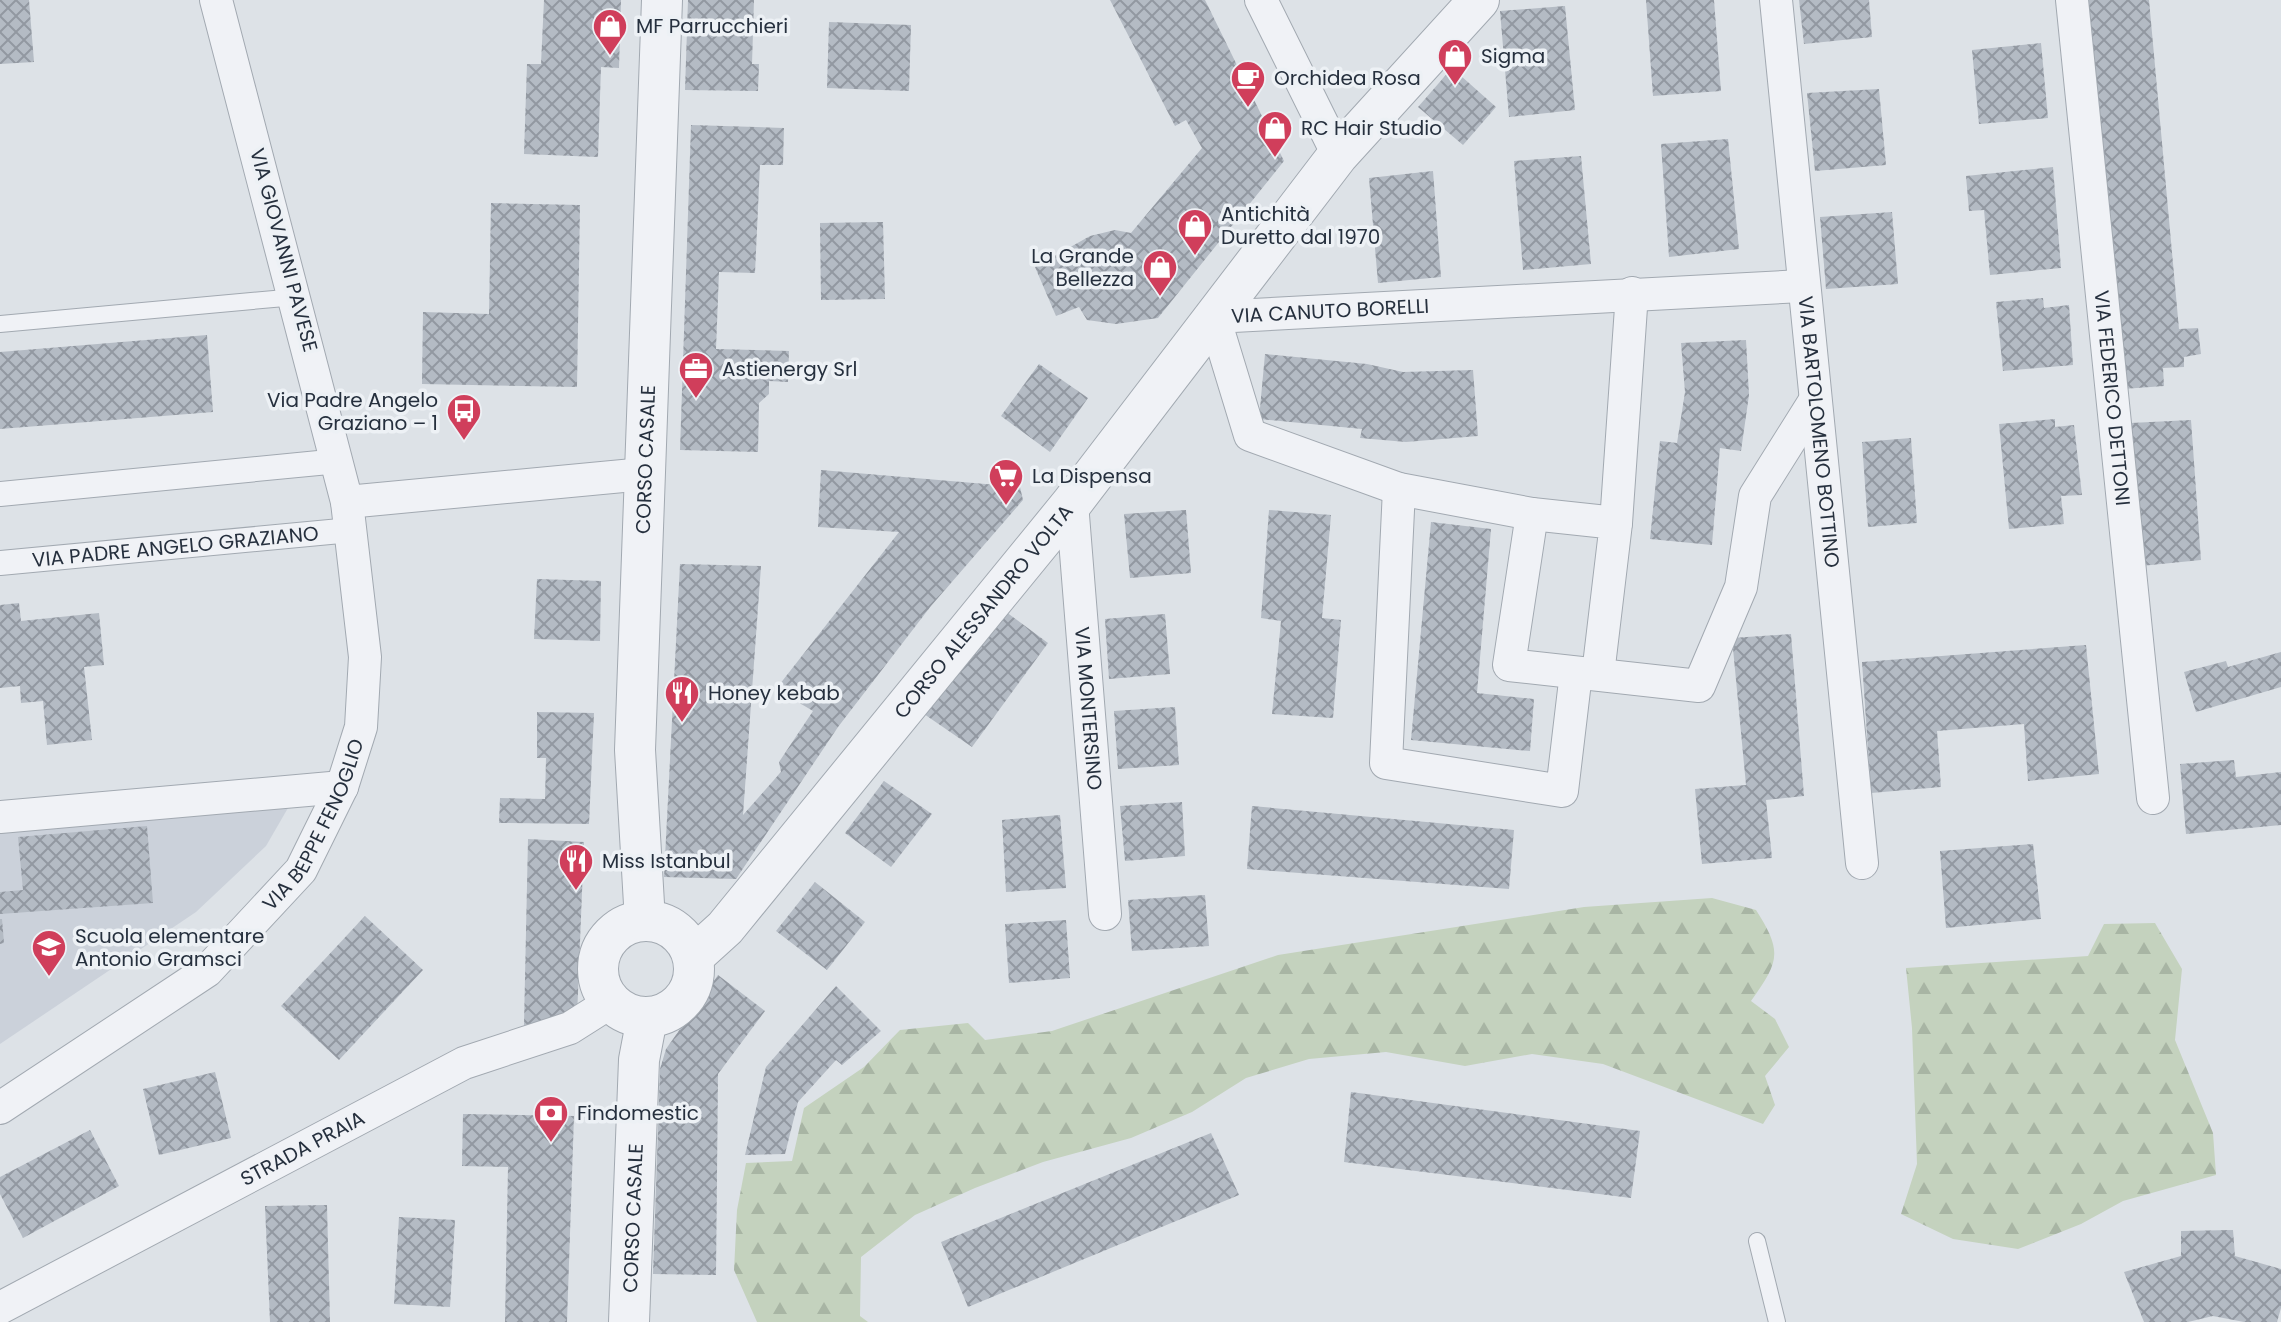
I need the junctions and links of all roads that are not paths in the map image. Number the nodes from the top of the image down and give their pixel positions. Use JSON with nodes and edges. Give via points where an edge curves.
{"nodes":[{"id":1,"x":216,"y":0,"type":"edge"},
{"id":2,"x":662,"y":0,"type":"edge"},
{"id":3,"x":1261,"y":0,"type":"edge"},
{"id":4,"x":1479,"y":0,"type":"edge"},
{"id":5,"x":1776,"y":0,"type":"edge"},
{"id":6,"x":2072,"y":0,"type":"edge"},
{"id":7,"x":1338,"y":155,"type":"junction"},
{"id":8,"x":1802,"y":286,"type":"junction"},
{"id":9,"x":1632,"y":293,"type":"junction"},
{"id":10,"x":296,"y":297,"type":"junction"},
{"id":11,"x":1214,"y":317,"type":"junction"},
{"id":12,"x":0,"y":324,"type":"edge"},
{"id":13,"x":1814,"y":402,"type":"junction"},
{"id":14,"x":339,"y":461,"type":"junction"},
{"id":15,"x":644,"y":474,"type":"junction"},
{"id":16,"x":1399,"y":489,"type":"junction"},
{"id":17,"x":0,"y":494,"type":"edge"},
{"id":18,"x":1072,"y":503,"type":"junction"},
{"id":19,"x":1532,"y":514,"type":"junction"},
{"id":20,"x":349,"y":516,"type":"junction"},
{"id":21,"x":1616,"y":523,"type":"junction"},
{"id":22,"x":0,"y":563,"type":"edge"},
{"id":23,"x":1587,"y":674,"type":"junction"},
{"id":24,"x":342,"y":787,"type":"junction"},
{"id":25,"x":2153,"y":798,"type":"dead end"},
{"id":26,"x":0,"y":817,"type":"edge"},
{"id":27,"x":1862,"y":863,"type":"dead end"},
{"id":28,"x":1105,"y":914,"type":"dead end"},
{"id":29,"x":645,"y":921,"type":"junction"},
{"id":30,"x":693,"y":957,"type":"junction"},
{"id":31,"x":611,"y":1002,"type":"junction"},
{"id":32,"x":647,"y":1018,"type":"junction"},
{"id":33,"x":0,"y":1108,"type":"edge"},
{"id":34,"x":1757,"y":1241,"type":"dead end"},
{"id":35,"x":0,"y":1308,"type":"edge"},
{"id":36,"x":629,"y":1322,"type":"edge"},
{"id":37,"x":1777,"y":1322,"type":"edge"}],
"edges":[{"from":1,"to":10,"type":"street","name":"VIA GIOVANNI PAVESE"},
{"from":2,"to":15,"type":"street","name":"CORSO CASALE"},
{"from":3,"to":7,"type":"street"},
{"from":4,"to":7,"type":"street","name":"CORSO ALESSANDRO VOLTA"},
{"from":5,"to":8,"type":"street","name":"VIA BARTOLOMENO BOTTINO"},
{"from":6,"to":25,"type":"street","name":"VIA FEDERICO DETTONI"},
{"from":7,"to":11,"type":"street","name":"CORSO ALESSANDRO VOLTA"},
{"from":8,"to":9,"type":"street","name":"VIA CANUTO BORELLI"},
{"from":8,"to":13,"type":"street","name":"VIA BARTOLOMENO BOTTINO"},
{"from":9,"to":11,"type":"street","name":"VIA CANUTO BORELLI"},
{"from":9,"to":21,"type":"street"},
{"from":10,"to":12,"type":"lane"},
{"from":10,"to":14,"type":"street","name":"VIA GIOVANNI PAVESE"},
{"from":11,"to":16,"type":"street","name":"VIA CANUTO BORELLI","via":[[1250,435]]},
{"from":11,"to":18,"type":"street","name":"CORSO ALESSANDRO VOLTA"},
{"from":13,"to":23,"type":"street","via":[[1755,496],[1741,587],[1699,686]]},
{"from":13,"to":27,"type":"street","name":"VIA BARTOLOMENO BOTTINO"},
{"from":14,"to":17,"type":"street"},
{"from":14,"to":20,"type":"street","name":"VIA GIOVANNI PAVESE"},
{"from":15,"to":20,"type":"street","name":"VIA PADRE ANGELO GRAZIANO"},
{"from":15,"to":29,"type":"street","name":"CORSO CASALE","via":[[635,750]]},
{"from":16,"to":19,"type":"street","name":"VIA CANUTO BORELLI"},
{"from":16,"to":23,"type":"street","via":[[1386,763],[1562,791]]},
{"from":18,"to":28,"type":"street","name":"VIA MONTERSINO"},
{"from":18,"to":30,"type":"street","name":"CORSO ALESSANDRO VOLTA","via":[[735,916]]},
{"from":19,"to":21,"type":"street","name":"VIA CANUTO BORELLI"},
{"from":19,"to":23,"type":"street","via":[[1509,665]]},
{"from":20,"to":22,"type":"street","name":"VIA PADRE ANGELO GRAZIANO"},
{"from":20,"to":24,"type":"street","name":"VIA BEPPE FENOGLIO","via":[[365,657],[361,727]]},
{"from":21,"to":23,"type":"street"},
{"from":24,"to":26,"type":"street"},
{"from":24,"to":33,"type":"street","name":"VIA BEPPE FENOGLIO","via":[[301,870],[207,971]]},
{"from":29,"to":30,"type":"street","via":[[675,930]]},
{"from":29,"to":31,"type":"street","via":[[614,933],[604,946],[599,979]]},
{"from":30,"to":32,"type":"street","via":[[692,986],[685,999]]},
{"from":31,"to":32,"type":"street","via":[[630,1015]]},
{"from":31,"to":35,"type":"street","name":"STRADA PRAIA","via":[[570,1028],[464,1063]]},
{"from":32,"to":36,"type":"street","name":"CORSO CASALE","via":[[639,1060]]},
{"from":34,"to":37,"type":"lane"}]}
